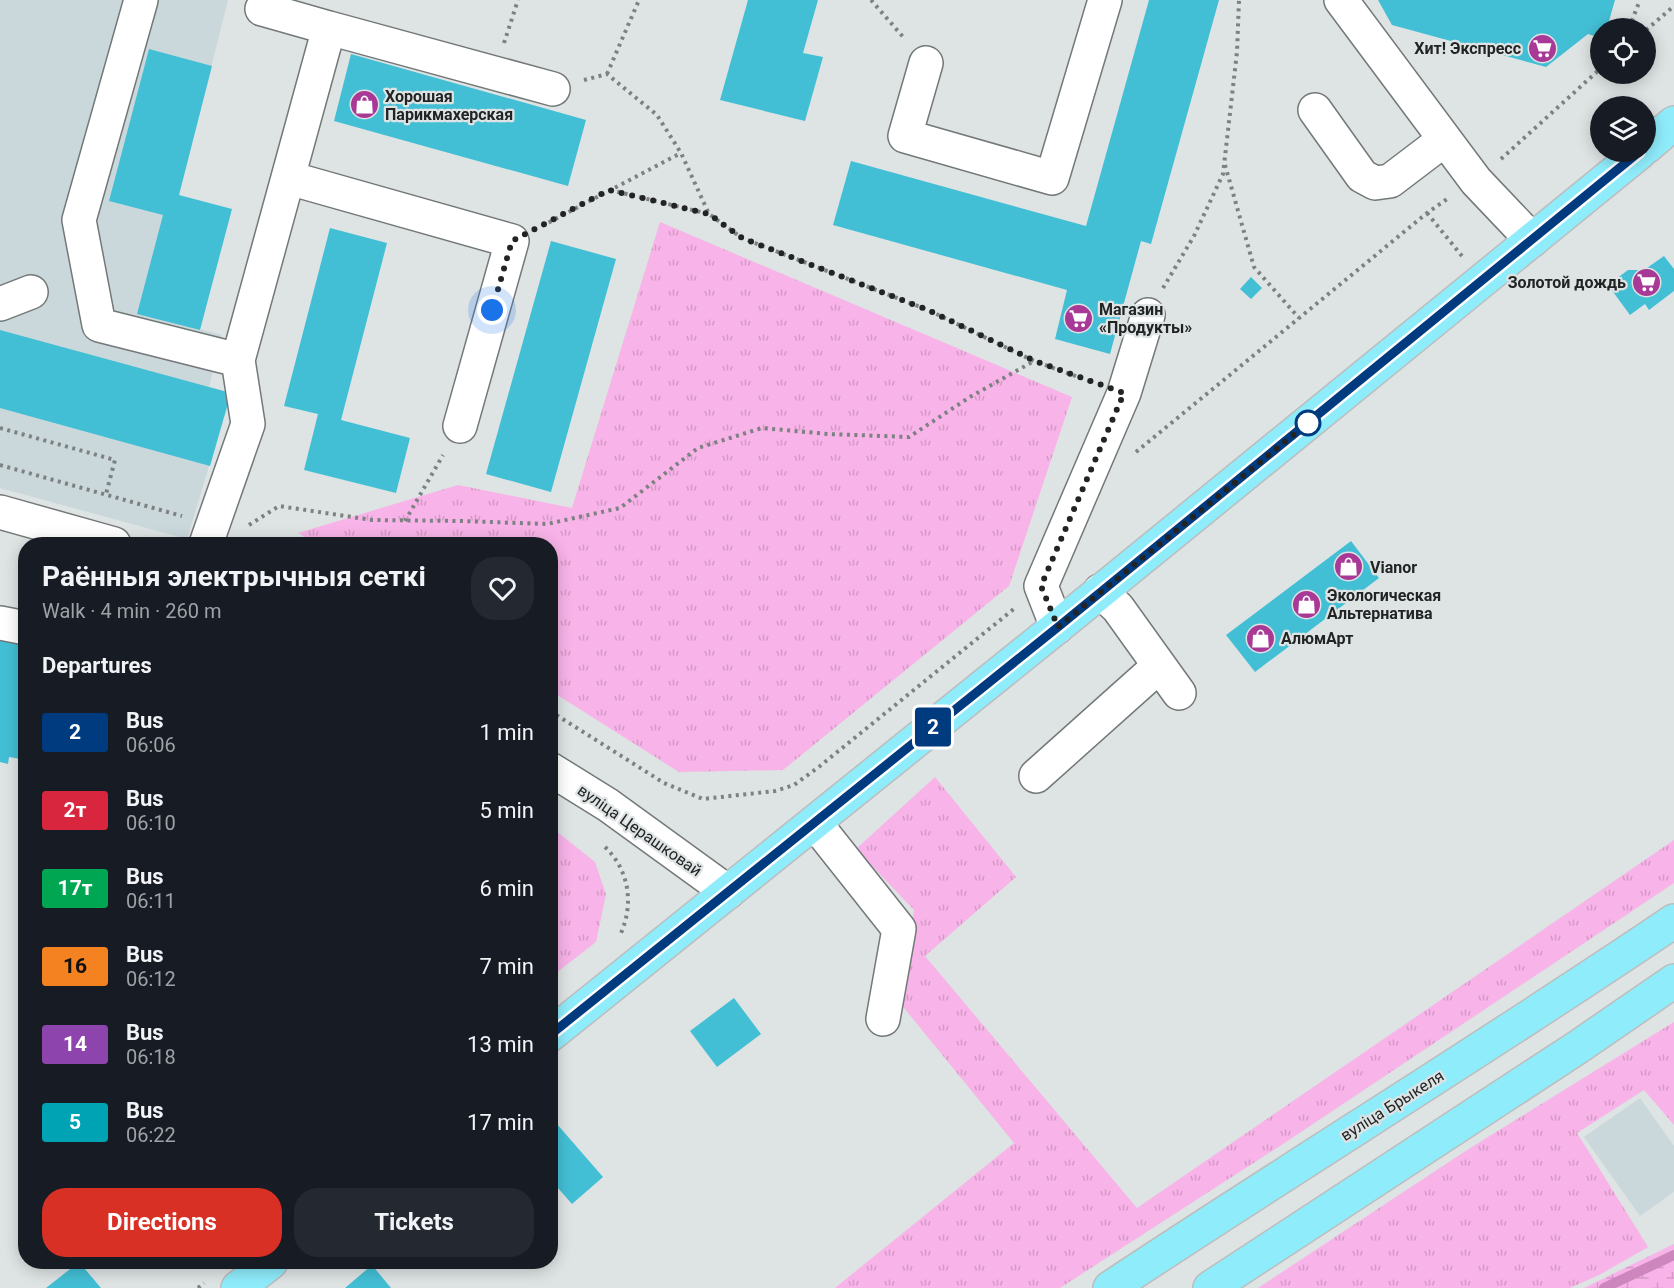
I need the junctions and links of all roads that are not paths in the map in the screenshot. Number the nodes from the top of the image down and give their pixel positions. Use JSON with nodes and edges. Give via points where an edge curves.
{"nodes":[{"id":1,"x":141,"y":0,"type":"edge"},
{"id":2,"x":1105,"y":0,"type":"edge"},
{"id":3,"x":1341,"y":0,"type":"edge"},
{"id":4,"x":262,"y":9,"type":"dead end"},
{"id":5,"x":328,"y":28,"type":"junction"},
{"id":6,"x":926,"y":63,"type":"road end"},
{"id":7,"x":553,"y":89,"type":"road end"},
{"id":8,"x":1315,"y":110,"type":"dead end"},
{"id":9,"x":1674,"y":123,"type":"edge"},
{"id":10,"x":1656,"y":138,"type":"edge"},
{"id":11,"x":1444,"y":140,"type":"junction"},
{"id":12,"x":1628,"y":162,"type":"edge"},
{"id":13,"x":289,"y":178,"type":"junction"},
{"id":14,"x":1532,"y":240,"type":"junction"},
{"id":15,"x":31,"y":292,"type":"dead end"},
{"id":16,"x":0,"y":304,"type":"edge"},
{"id":17,"x":1148,"y":315,"type":"road end"},
{"id":18,"x":238,"y":360,"type":"junction"},
{"id":19,"x":460,"y":426,"type":"road end"},
{"id":20,"x":0,"y":512,"type":"edge"},
{"id":21,"x":220,"y":533,"type":"edge"},
{"id":22,"x":89,"y":537,"type":"edge"},
{"id":23,"x":1100,"y":591,"type":"junction"},
{"id":24,"x":0,"y":623,"type":"edge"},
{"id":25,"x":18,"y":626,"type":"edge"},
{"id":26,"x":1058,"y":627,"type":"junction"},
{"id":27,"x":1159,"y":666,"type":"junction"},
{"id":28,"x":1179,"y":693,"type":"dead end"},
{"id":29,"x":558,"y":774,"type":"edge"},
{"id":30,"x":1036,"y":776,"type":"dead end"},
{"id":31,"x":814,"y":823,"type":"junction"},
{"id":32,"x":728,"y":892,"type":"junction"},
{"id":33,"x":1674,"y":921,"type":"edge"},
{"id":34,"x":1674,"y":981,"type":"edge"},
{"id":35,"x":883,"y":1018,"type":"dead end"},
{"id":36,"x":558,"y":1029,"type":"edge"},
{"id":37,"x":262,"y":1269,"type":"edge"},
{"id":38,"x":238,"y":1288,"type":"edge"},
{"id":39,"x":1110,"y":1288,"type":"edge"},
{"id":40,"x":1210,"y":1288,"type":"edge"}],
"edges":[{"from":1,"to":18,"type":"street","via":[[79,220],[99,325]]},
{"from":2,"to":6,"type":"street","via":[[1052,178],[905,136]]},
{"from":3,"to":11,"type":"street"},
{"from":4,"to":5,"type":"street"},
{"from":5,"to":7,"type":"street"},
{"from":5,"to":13,"type":"street"},
{"from":8,"to":11,"type":"street","via":[[1362,176],[1375,183],[1390,181]]},
{"from":9,"to":10,"type":"main road"},
{"from":11,"to":14,"type":"street","via":[[1476,181]]},
{"from":12,"to":14,"type":"main road"},
{"from":13,"to":18,"type":"street"},
{"from":13,"to":19,"type":"street","via":[[512,241]]},
{"from":14,"to":23,"type":"main road"},
{"from":15,"to":16,"type":"street"},
{"from":17,"to":26,"type":"street","via":[[1124,393],[1041,586]]},
{"from":18,"to":21,"type":"street","via":[[248,424]]},
{"from":20,"to":22,"type":"street"},
{"from":23,"to":26,"type":"main road"},
{"from":23,"to":27,"type":"street","via":[[1118,608]]},
{"from":24,"to":25,"type":"street"},
{"from":26,"to":31,"type":"main road"},
{"from":27,"to":28,"type":"street"},
{"from":27,"to":30,"type":"street"},
{"from":29,"to":32,"type":"street","name":"вуліца Церашковай","via":[[608,805]]},
{"from":31,"to":32,"type":"main road"},
{"from":31,"to":35,"type":"street","via":[[899,929]]},
{"from":32,"to":36,"type":"main road"},
{"from":33,"to":39,"type":"main road","name":"вуліца Брыкеля"},
{"from":34,"to":40,"type":"main road"},
{"from":37,"to":38,"type":"main road"}]}
